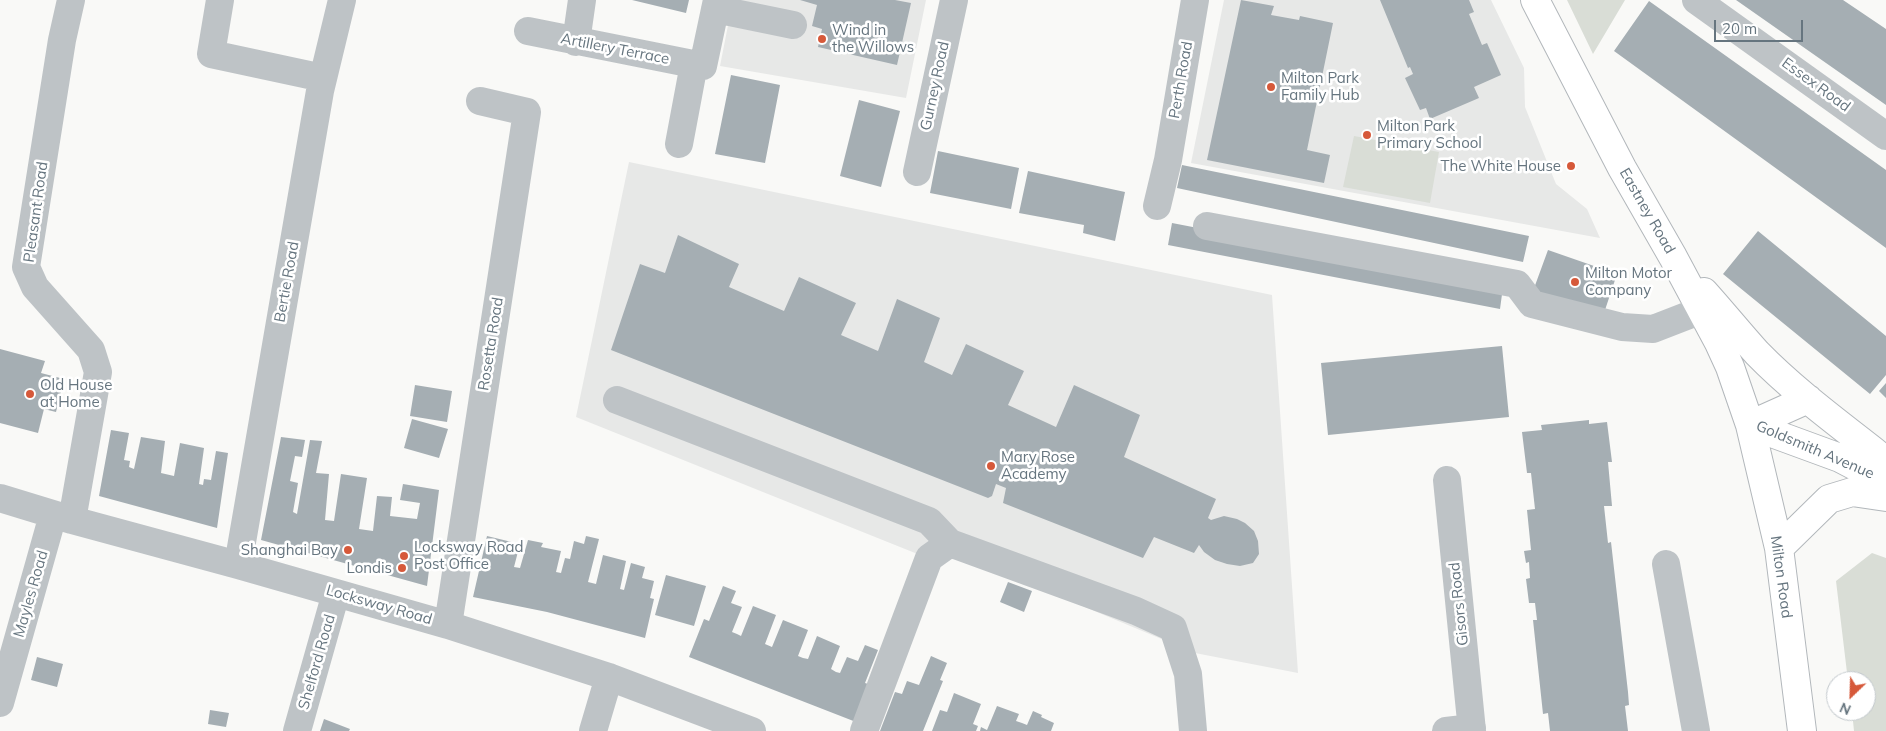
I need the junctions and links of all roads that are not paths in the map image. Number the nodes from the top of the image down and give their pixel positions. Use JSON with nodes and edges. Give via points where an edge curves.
{"nodes":[{"id":1,"x":71,"y":0,"type":"edge"},
{"id":2,"x":220,"y":0,"type":"edge"},
{"id":3,"x":342,"y":0,"type":"edge"},
{"id":4,"x":582,"y":0,"type":"edge"},
{"id":5,"x":954,"y":0,"type":"edge"},
{"id":6,"x":1194,"y":0,"type":"edge"},
{"id":7,"x":1535,"y":0,"type":"edge"},
{"id":8,"x":1696,"y":0,"type":"edge"},
{"id":9,"x":716,"y":4,"type":"edge"},
{"id":10,"x":793,"y":25,"type":"dead end"},
{"id":11,"x":528,"y":31,"type":"dead end"},
{"id":12,"x":576,"y":42,"type":"junction"},
{"id":13,"x":699,"y":65,"type":"junction"},
{"id":14,"x":323,"y":78,"type":"junction"},
{"id":15,"x":480,"y":101,"type":"dead end"},
{"id":16,"x":1886,"y":136,"type":"edge"},
{"id":17,"x":678,"y":144,"type":"dead end"},
{"id":18,"x":917,"y":172,"type":"dead end"},
{"id":19,"x":1157,"y":206,"type":"dead end"},
{"id":20,"x":1206,"y":226,"type":"dead end"},
{"id":21,"x":1673,"y":257,"type":"junction"},
{"id":22,"x":1702,"y":310,"type":"junction"},
{"id":23,"x":1808,"y":399,"type":"junction"},
{"id":24,"x":616,"y":400,"type":"dead end"},
{"id":25,"x":1750,"y":425,"type":"junction"},
{"id":26,"x":1886,"y":461,"type":"edge"},
{"id":27,"x":1447,"y":480,"type":"dead end"},
{"id":28,"x":1886,"y":482,"type":"edge"},
{"id":29,"x":1886,"y":497,"type":"edge"},
{"id":30,"x":0,"y":498,"type":"edge"},
{"id":31,"x":63,"y":517,"type":"junction"},
{"id":32,"x":950,"y":542,"type":"junction"},
{"id":33,"x":1779,"y":548,"type":"junction"},
{"id":34,"x":238,"y":564,"type":"junction"},
{"id":35,"x":1666,"y":564,"type":"dead end"},
{"id":36,"x":336,"y":593,"type":"junction"},
{"id":37,"x":448,"y":625,"type":"junction"},
{"id":38,"x":609,"y":677,"type":"junction"},
{"id":39,"x":0,"y":703,"type":"edge"},
{"id":40,"x":1463,"y":730,"type":"edge"},
{"id":41,"x":297,"y":731,"type":"edge"},
{"id":42,"x":593,"y":731,"type":"edge"},
{"id":43,"x":752,"y":731,"type":"edge"},
{"id":44,"x":864,"y":731,"type":"edge"},
{"id":45,"x":1193,"y":731,"type":"edge"},
{"id":46,"x":1696,"y":731,"type":"edge"},
{"id":47,"x":1802,"y":731,"type":"edge"}],
"edges":[{"from":1,"to":31,"type":"street","name":"Pleasant Road","via":[[26,267],[35,287],[92,350],[98,372]]},
{"from":2,"to":14,"type":"street","via":[[211,54]]},
{"from":3,"to":14,"type":"street","name":"Bertie Road"},
{"from":4,"to":12,"type":"street"},
{"from":5,"to":18,"type":"street","name":"Gurney Road"},
{"from":6,"to":19,"type":"street","name":"Perth Road","via":[[1168,160]]},
{"from":7,"to":21,"type":"main road","name":"Eastney Road","via":[[1622,168]]},
{"from":8,"to":16,"type":"street","name":"Essex Road"},
{"from":9,"to":10,"type":"street"},
{"from":9,"to":13,"type":"street"},
{"from":11,"to":12,"type":"street","name":"Artillery Terrace"},
{"from":12,"to":13,"type":"street","name":"Artillery Terrace"},
{"from":13,"to":17,"type":"street"},
{"from":14,"to":34,"type":"street","name":"Bertie Road"},
{"from":15,"to":37,"type":"street","name":"Rosetta Road","via":[[527,112]]},
{"from":20,"to":22,"type":"street","via":[[1517,284],[1532,304],[1622,327],[1653,329]]},
{"from":21,"to":22,"type":"main road","name":"Eastney Road"},
{"from":21,"to":23,"type":"main road","via":[[1758,353]]},
{"from":22,"to":25,"type":"main road","name":"Eastney Road","via":[[1730,367]]},
{"from":23,"to":25,"type":"main road","name":"Goldsmith Avenue"},
{"from":23,"to":26,"type":"main road","name":"Goldsmith Avenue"},
{"from":24,"to":32,"type":"street","via":[[929,521]]},
{"from":25,"to":28,"type":"main road","name":"Goldsmith Avenue","via":[[1840,458]]},
{"from":25,"to":33,"type":"main road","name":"Milton Road"},
{"from":27,"to":40,"type":"street","name":"Gisors Road"},
{"from":29,"to":33,"type":"main road","via":[[1852,492],[1829,499]]},
{"from":30,"to":31,"type":"street","name":"Locksway Road"},
{"from":31,"to":34,"type":"street","name":"Locksway Road"},
{"from":31,"to":39,"type":"street","name":"Mayles Road"},
{"from":32,"to":44,"type":"street","via":[[930,558]]},
{"from":32,"to":45,"type":"street","via":[[1136,611],[1173,628],[1188,674]]},
{"from":33,"to":47,"type":"main road","name":"Milton Road"},
{"from":34,"to":36,"type":"street","name":"Locksway Road"},
{"from":35,"to":46,"type":"street"},
{"from":36,"to":37,"type":"street","name":"Locksway Road"},
{"from":36,"to":41,"type":"street","name":"Shelford Road"},
{"from":37,"to":38,"type":"street","name":"Locksway Road"},
{"from":38,"to":42,"type":"street"},
{"from":38,"to":43,"type":"street","name":"Locksway Road"}]}
